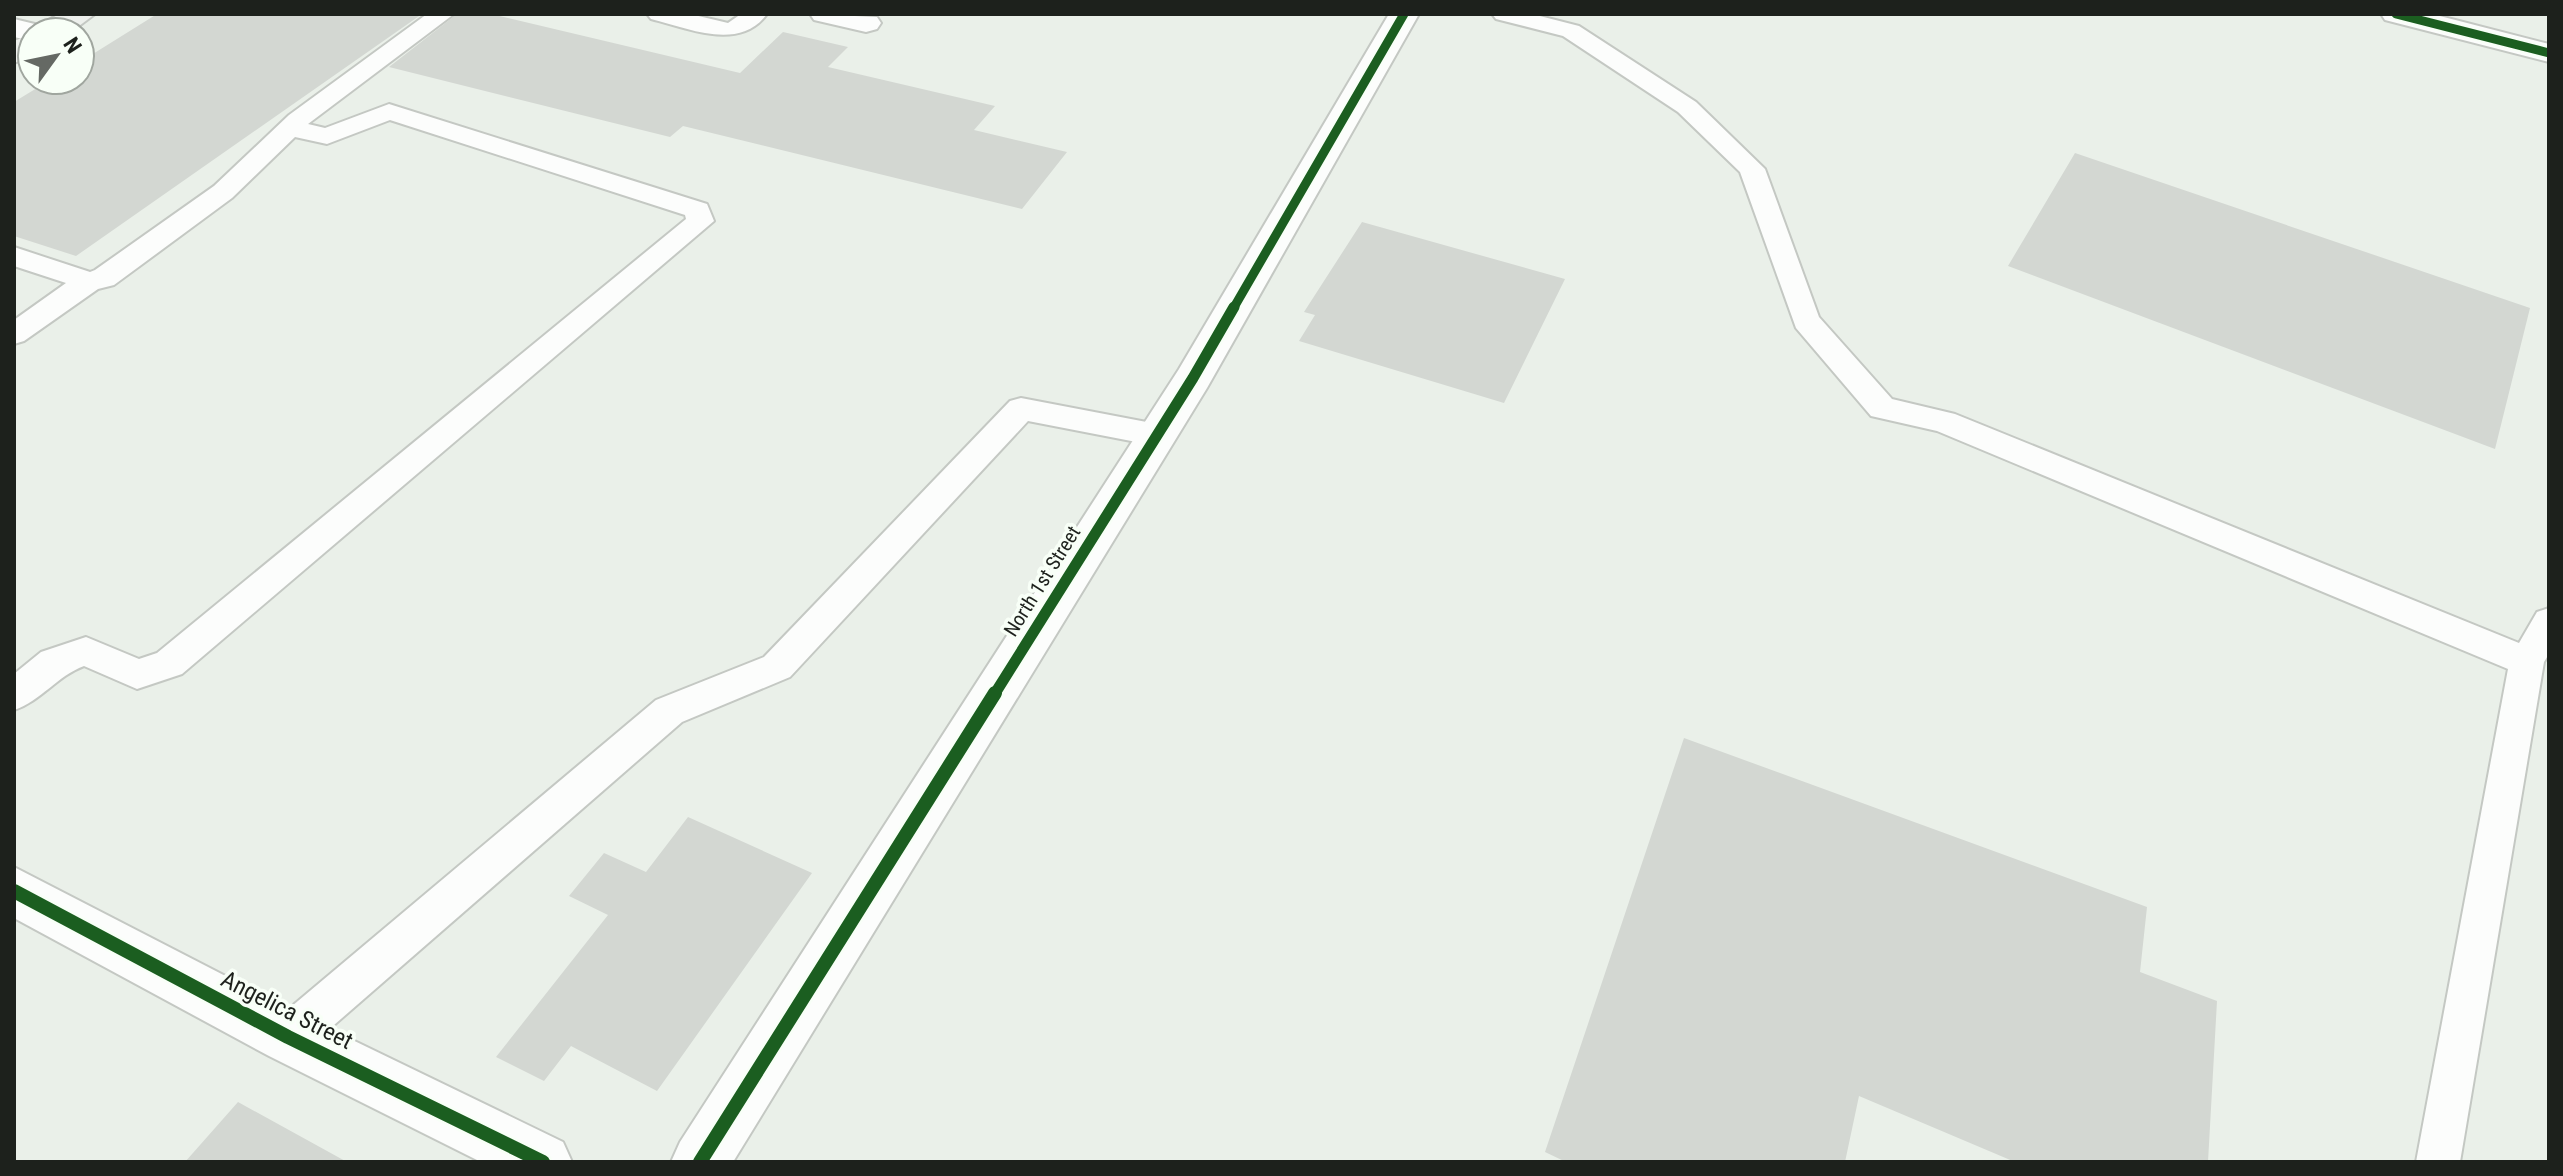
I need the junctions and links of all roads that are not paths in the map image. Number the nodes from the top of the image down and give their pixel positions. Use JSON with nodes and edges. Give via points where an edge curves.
{"nodes":[{"id":1,"x":442,"y":14,"type":"edge"},
{"id":2,"x":659,"y":14,"type":"edge"},
{"id":3,"x":755,"y":14,"type":"edge"},
{"id":4,"x":825,"y":14,"type":"edge"},
{"id":5,"x":1404,"y":14,"type":"edge"},
{"id":6,"x":1504,"y":14,"type":"edge"},
{"id":7,"x":2396,"y":14,"type":"edge"},
{"id":8,"x":866,"y":23,"type":"dead end"},
{"id":9,"x":2549,"y":53,"type":"edge"},
{"id":10,"x":290,"y":128,"type":"junction"},
{"id":11,"x":14,"y":256,"type":"edge"},
{"id":12,"x":89,"y":281,"type":"junction"},
{"id":13,"x":14,"y":334,"type":"edge"},
{"id":14,"x":1157,"y":435,"type":"junction"},
{"id":15,"x":2549,"y":622,"type":"edge"},
{"id":16,"x":2527,"y":661,"type":"junction"},
{"id":17,"x":14,"y":695,"type":"edge"},
{"id":18,"x":14,"y":891,"type":"edge"},
{"id":19,"x":288,"y":1037,"type":"junction"},
{"id":20,"x":543,"y":1162,"type":"edge"},
{"id":21,"x":700,"y":1162,"type":"edge"},
{"id":22,"x":2438,"y":1162,"type":"edge"}],
"edges":[{"from":1,"to":10,"type":"lane"},
{"from":2,"to":3,"type":"lane","via":[[729,30]]},
{"from":4,"to":8,"type":"street"},
{"from":5,"to":14,"type":"street","name":"North 1st Street"},
{"from":6,"to":16,"type":"lane","via":[[1571,31],[1687,107],[1752,169],[1806,321],[1882,408],[1944,422]]},
{"from":7,"to":9,"type":"street"},
{"from":10,"to":12,"type":"lane","via":[[223,192],[104,278]]},
{"from":10,"to":17,"type":"lane","via":[[327,136],[389,112],[697,210],[700,221],[169,664],[137,674],[86,651],[54,662]]},
{"from":11,"to":12,"type":"lane"},
{"from":12,"to":13,"type":"lane"},
{"from":14,"to":19,"type":"lane","via":[[1021,409],[777,667],[669,711]]},
{"from":14,"to":21,"type":"street","name":"North 1st Street"},
{"from":15,"to":16,"type":"lane"},
{"from":16,"to":22,"type":"lane"},
{"from":18,"to":19,"type":"street","name":"Angelica Street"},
{"from":19,"to":20,"type":"street","name":"Angelica Street"}]}
